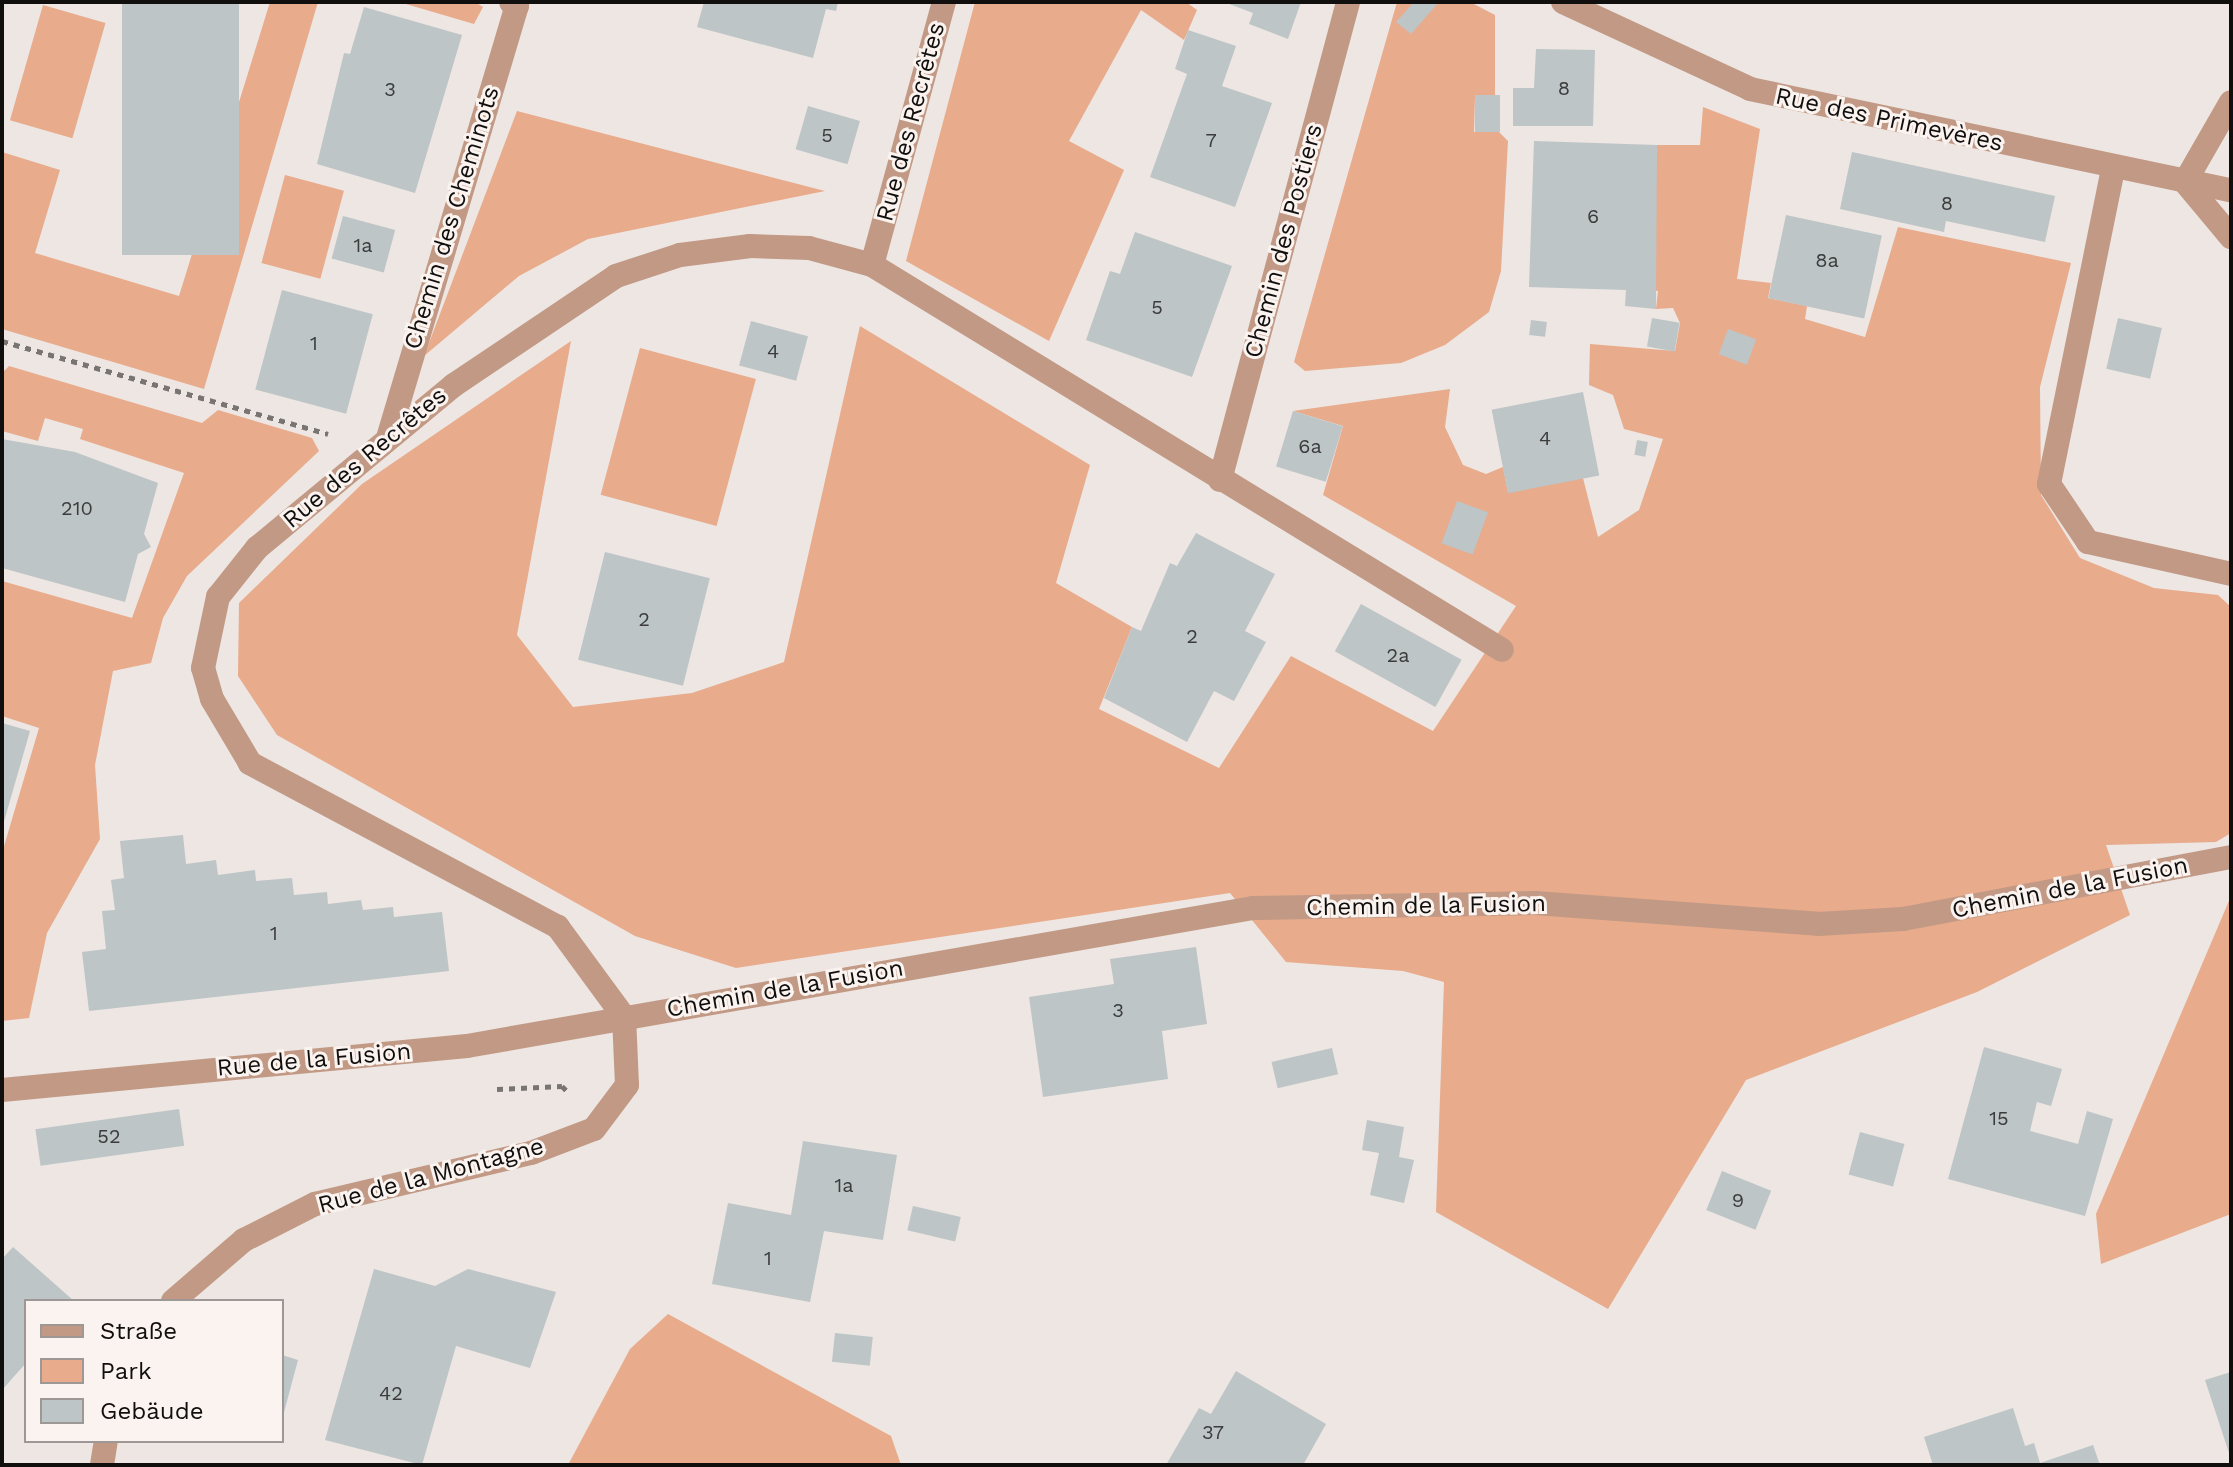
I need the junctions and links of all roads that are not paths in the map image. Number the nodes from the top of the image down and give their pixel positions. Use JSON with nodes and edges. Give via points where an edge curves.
{"nodes":[{"id":1,"x":511,"y":2,"type":"edge"},
{"id":2,"x":944,"y":2,"type":"edge"},
{"id":3,"x":1348,"y":2,"type":"edge"},
{"id":4,"x":1563,"y":2,"type":"edge"},
{"id":5,"x":2231,"y":102,"type":"edge"},
{"id":6,"x":2113,"y":169,"type":"junction"},
{"id":7,"x":2185,"y":182,"type":"junction"},
{"id":8,"x":2231,"y":190,"type":"edge"},
{"id":9,"x":2231,"y":237,"type":"edge"},
{"id":10,"x":872,"y":265,"type":"junction"},
{"id":11,"x":388,"y":438,"type":"junction"},
{"id":12,"x":1220,"y":480,"type":"junction"},
{"id":13,"x":2231,"y":574,"type":"edge"},
{"id":14,"x":1502,"y":650,"type":"dead end"},
{"id":15,"x":2231,"y":857,"type":"edge"},
{"id":16,"x":624,"y":1017,"type":"junction"},
{"id":17,"x":2,"y":1090,"type":"edge"},
{"id":18,"x":175,"y":1299,"type":"edge"},
{"id":19,"x":106,"y":1443,"type":"edge"},
{"id":20,"x":102,"y":1465,"type":"edge"}],
"edges":[{"from":1,"to":11,"type":"street","name":"Chemin des Cheminots","via":[[517,6]]},
{"from":2,"to":10,"type":"street","name":"Rue des Recrêtes"},
{"from":3,"to":12,"type":"street","name":"Chemin des Postiers"},
{"from":4,"to":6,"type":"street","name":"Rue des Primevères","via":[[1750,89]]},
{"from":5,"to":7,"type":"street"},
{"from":6,"to":7,"type":"street","name":"Rue des Primevères"},
{"from":6,"to":13,"type":"street","via":[[2049,484],[2088,542]]},
{"from":7,"to":8,"type":"street","name":"Rue des Primevères"},
{"from":7,"to":9,"type":"street"},
{"from":10,"to":11,"type":"street","name":"Rue des Recrêtes","via":[[809,248],[750,246],[680,255],[616,276],[543,318]]},
{"from":10,"to":12,"type":"street"},
{"from":11,"to":16,"type":"street","name":"Rue des Recrêtes","via":[[257,548],[218,597],[205,635],[212,699],[250,763],[288,789],[558,927]]},
{"from":12,"to":14,"type":"street"},
{"from":15,"to":16,"type":"street","name":"Chemin de la Fusion","via":[[1903,919],[1818,924],[1535,903],[1253,908]]},
{"from":16,"to":17,"type":"street","name":"Rue de la Fusion","via":[[467,1046]]},
{"from":16,"to":18,"type":"street","name":"Rue de la Montagne","via":[[627,1085],[594,1129],[531,1153],[315,1204],[244,1240]]},
{"from":19,"to":20,"type":"street"}]}
